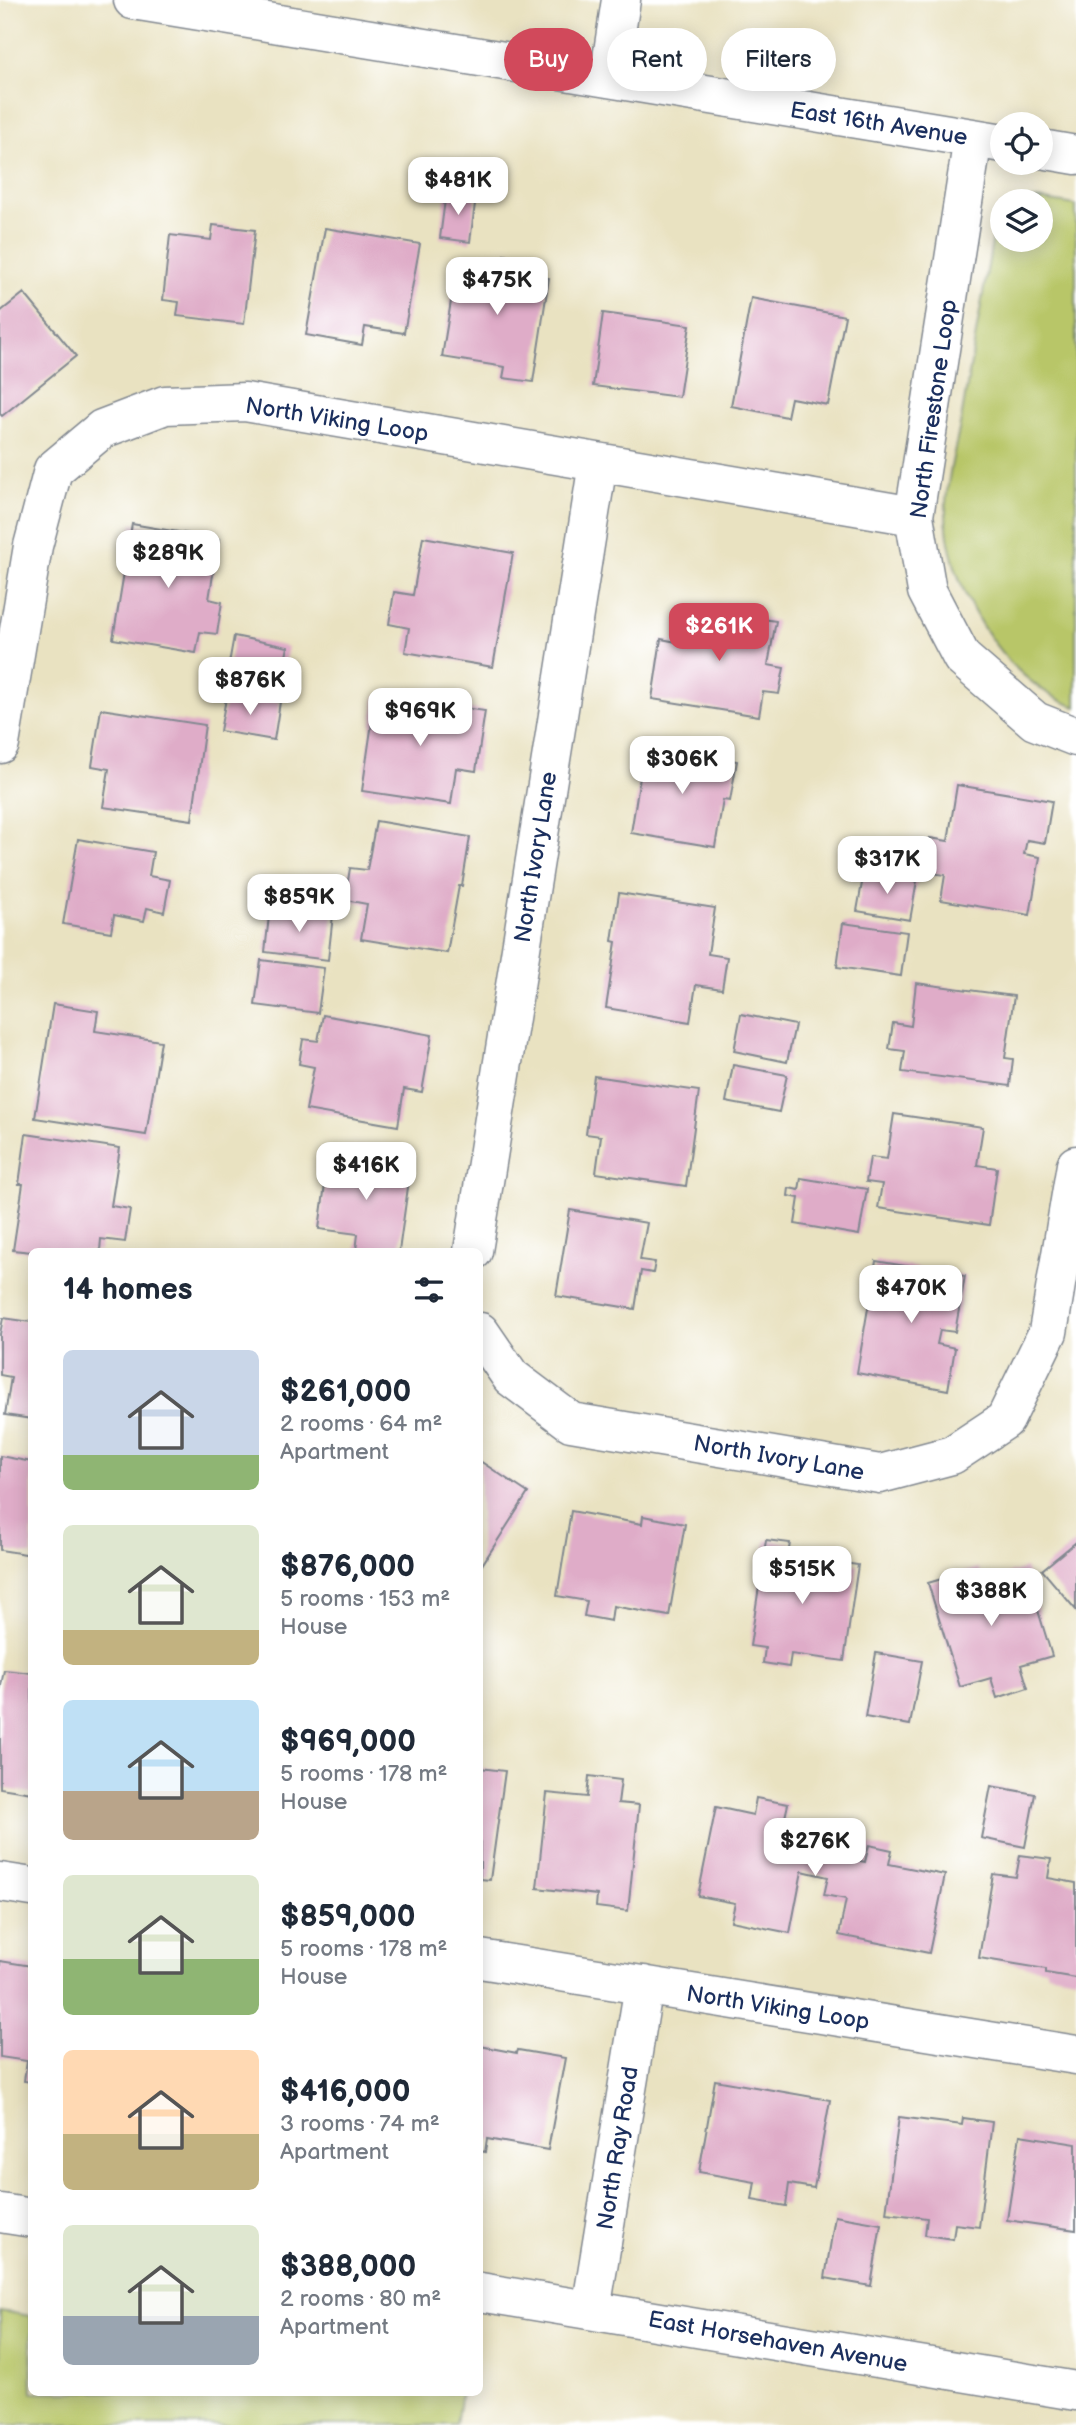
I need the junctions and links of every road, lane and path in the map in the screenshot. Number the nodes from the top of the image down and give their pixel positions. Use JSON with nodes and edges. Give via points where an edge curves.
{"nodes":[{"id":1,"x":133,"y":0,"type":"edge"},
{"id":2,"x":621,"y":0,"type":"edge"},
{"id":3,"x":617,"y":28,"type":"edge"},
{"id":4,"x":607,"y":78,"type":"edge"},
{"id":5,"x":687,"y":91,"type":"edge"},
{"id":6,"x":988,"y":141,"type":"edge"},
{"id":7,"x":1053,"y":151,"type":"edge"},
{"id":8,"x":1076,"y":155,"type":"edge"},
{"id":9,"x":598,"y":463,"type":"junction"},
{"id":10,"x":914,"y":516,"type":"junction"},
{"id":11,"x":1076,"y":737,"type":"edge"},
{"id":12,"x":0,"y":744,"type":"edge"},
{"id":13,"x":1076,"y":1165,"type":"edge"},
{"id":14,"x":473,"y":1248,"type":"edge"},
{"id":15,"x":483,"y":1336,"type":"edge"},
{"id":16,"x":0,"y":1882,"type":"edge"},
{"id":17,"x":28,"y":1886,"type":"edge"},
{"id":18,"x":483,"y":1959,"type":"edge"},
{"id":19,"x":644,"y":1986,"type":"junction"},
{"id":20,"x":1076,"y":2055,"type":"edge"},
{"id":21,"x":0,"y":2213,"type":"edge"},
{"id":22,"x":28,"y":2217,"type":"edge"},
{"id":23,"x":483,"y":2292,"type":"edge"},
{"id":24,"x":591,"y":2310,"type":"junction"},
{"id":25,"x":1076,"y":2391,"type":"edge"}],
"edges":[{"from":1,"to":4,"type":"street","name":"East 16th Avenue"},
{"from":2,"to":3,"type":"street"},
{"from":5,"to":6,"type":"street","name":"East 16th Avenue"},
{"from":6,"to":10,"type":"street","name":"North Firestone Loop"},
{"from":7,"to":8,"type":"street"},
{"from":9,"to":10,"type":"street","name":"North Viking Loop"},
{"from":9,"to":12,"type":"street","name":"North Viking Loop","via":[[245,402],[165,405],[102,429],[52,470],[33,546]]},
{"from":9,"to":14,"type":"street","name":"North Ivory Lane"},
{"from":10,"to":11,"type":"street","name":"North Firestone Loop","via":[[927,591],[961,658],[1035,721]]},
{"from":13,"to":15,"type":"street","name":"North Ivory Lane","via":[[1048,1332],[1005,1420],[952,1455],[880,1474],[571,1422],[511,1377]]},
{"from":16,"to":17,"type":"street"},
{"from":18,"to":19,"type":"street","name":"North Viking Loop"},
{"from":19,"to":20,"type":"street","name":"North Viking Loop"},
{"from":19,"to":24,"type":"street","name":"North Ray Road"},
{"from":21,"to":22,"type":"street"},
{"from":23,"to":24,"type":"street","name":"East Horsehaven Avenue"},
{"from":24,"to":25,"type":"street","name":"East Horsehaven Avenue"}]}
